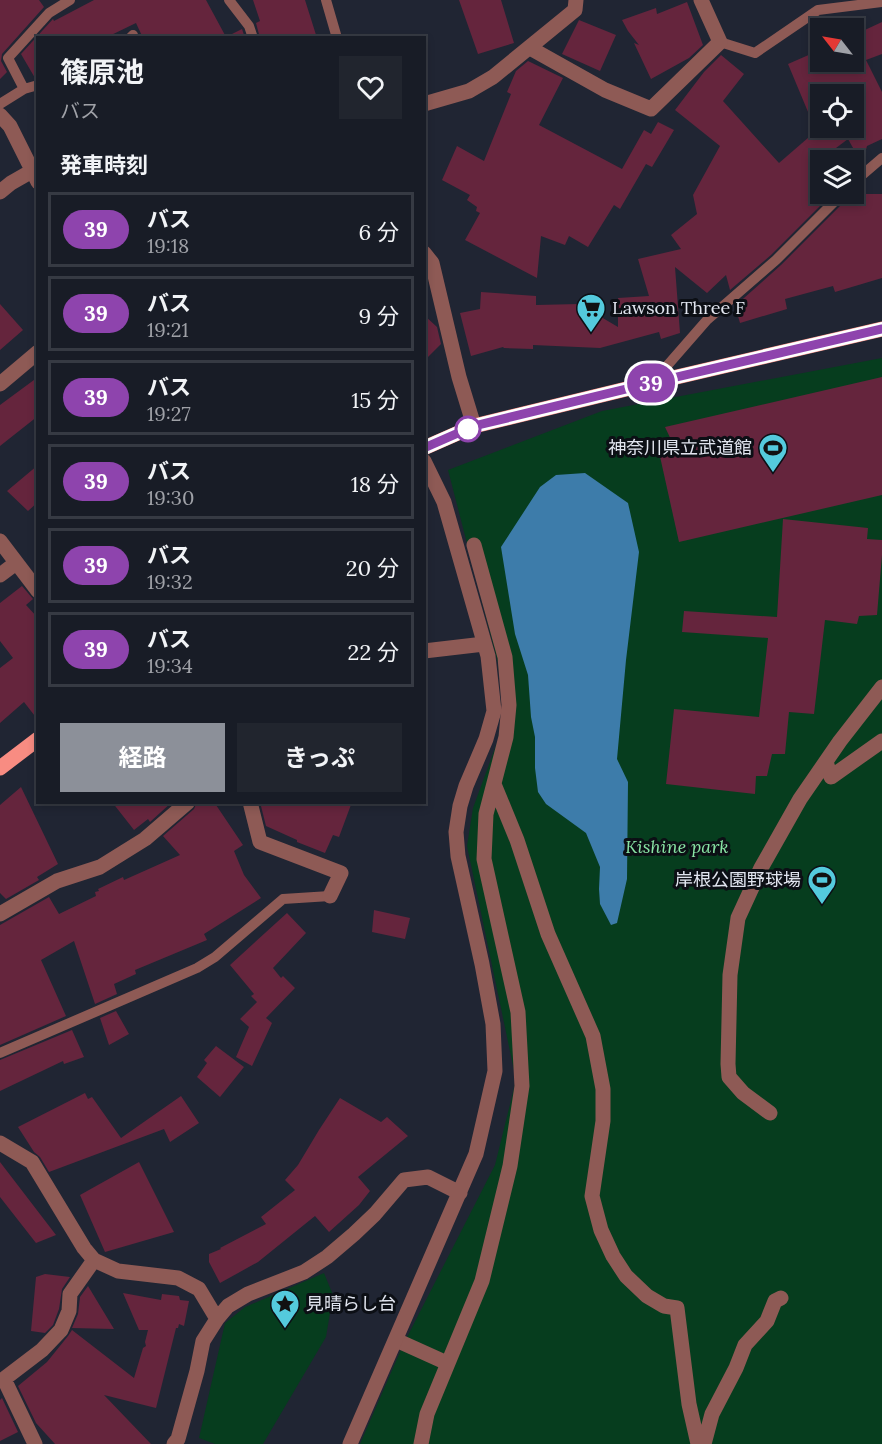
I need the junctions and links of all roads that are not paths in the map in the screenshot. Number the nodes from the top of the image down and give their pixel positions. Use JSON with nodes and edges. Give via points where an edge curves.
{"nodes":[{"id":1,"x":70,"y":0,"type":"edge"},
{"id":2,"x":229,"y":0,"type":"edge"},
{"id":3,"x":326,"y":0,"type":"edge"},
{"id":4,"x":587,"y":0,"type":"edge"},
{"id":5,"x":701,"y":0,"type":"edge"},
{"id":6,"x":882,"y":2,"type":"edge"},
{"id":7,"x":575,"y":5,"type":"edge"},
{"id":8,"x":252,"y":36,"type":"edge"},
{"id":9,"x":336,"y":36,"type":"edge"},
{"id":10,"x":720,"y":42,"type":"junction"},
{"id":11,"x":530,"y":48,"type":"junction"},
{"id":12,"x":36,"y":86,"type":"edge"},
{"id":13,"x":24,"y":89,"type":"junction"},
{"id":14,"x":426,"y":103,"type":"edge"},
{"id":15,"x":0,"y":105,"type":"edge"},
{"id":16,"x":0,"y":115,"type":"edge"},
{"id":17,"x":882,"y":158,"type":"edge"},
{"id":18,"x":864,"y":173,"type":"edge"},
{"id":19,"x":35,"y":177,"type":"edge"},
{"id":20,"x":0,"y":192,"type":"edge"},
{"id":21,"x":832,"y":204,"type":"edge"},
{"id":22,"x":426,"y":256,"type":"edge"},
{"id":23,"x":882,"y":329,"type":"edge"},
{"id":24,"x":36,"y":354,"type":"edge"},
{"id":25,"x":651,"y":383,"type":"junction"},
{"id":26,"x":0,"y":384,"type":"edge"},
{"id":27,"x":474,"y":426,"type":"junction"},
{"id":28,"x":426,"y":447,"type":"edge"},
{"id":29,"x":426,"y":465,"type":"edge"},
{"id":30,"x":0,"y":541,"type":"edge"},
{"id":31,"x":474,"y":545,"type":"dead end"},
{"id":32,"x":16,"y":563,"type":"junction"},
{"id":33,"x":0,"y":575,"type":"edge"},
{"id":34,"x":36,"y":588,"type":"edge"},
{"id":35,"x":484,"y":644,"type":"junction"},
{"id":36,"x":426,"y":651,"type":"edge"},
{"id":37,"x":882,"y":687,"type":"edge"},
{"id":38,"x":36,"y":741,"type":"edge"},
{"id":39,"x":882,"y":741,"type":"edge"},
{"id":40,"x":826,"y":762,"type":"junction"},
{"id":41,"x":0,"y":768,"type":"edge"},
{"id":42,"x":494,"y":784,"type":"junction"},
{"id":43,"x":186,"y":804,"type":"edge"},
{"id":44,"x":250,"y":804,"type":"edge"},
{"id":45,"x":330,"y":896,"type":"joint"},
{"id":46,"x":0,"y":914,"type":"edge"},
{"id":47,"x":0,"y":1053,"type":"edge"},
{"id":48,"x":770,"y":1113,"type":"dead end"},
{"id":49,"x":0,"y":1143,"type":"edge"},
{"id":50,"x":460,"y":1192,"type":"junction"},
{"id":51,"x":94,"y":1260,"type":"junction"},
{"id":52,"x":781,"y":1298,"type":"dead end"},
{"id":53,"x":217,"y":1320,"type":"junction"},
{"id":54,"x":396,"y":1340,"type":"junction"},
{"id":55,"x":447,"y":1363,"type":"junction"},
{"id":56,"x":35,"y":1444,"type":"edge"},
{"id":57,"x":174,"y":1444,"type":"edge"},
{"id":58,"x":350,"y":1444,"type":"edge"},
{"id":59,"x":422,"y":1444,"type":"edge"},
{"id":60,"x":698,"y":1444,"type":"edge"},
{"id":61,"x":704,"y":1444,"type":"edge"}],
"edges":[{"from":1,"to":13,"type":"lane","via":[[49,13],[8,58]]},
{"from":2,"to":8,"type":"lane"},
{"from":3,"to":9,"type":"lane"},
{"from":4,"to":7,"type":"street"},
{"from":5,"to":10,"type":"street"},
{"from":6,"to":10,"type":"lane","via":[[818,10],[755,53]]},
{"from":7,"to":11,"type":"street"},
{"from":10,"to":11,"type":"street","via":[[651,109],[605,90]]},
{"from":11,"to":14,"type":"street","via":[[469,91]]},
{"from":12,"to":13,"type":"lane"},
{"from":13,"to":15,"type":"lane"},
{"from":16,"to":19,"type":"street","via":[[10,126]]},
{"from":17,"to":18,"type":"lane"},
{"from":19,"to":20,"type":"street","via":[[11,183]]},
{"from":21,"to":25,"type":"lane","via":[[776,260],[706,320]]},
{"from":22,"to":27,"type":"street","via":[[432,264]]},
{"from":23,"to":25,"type":"main road"},
{"from":24,"to":26,"type":"street"},
{"from":25,"to":27,"type":"main road"},
{"from":27,"to":28,"type":"main road"},
{"from":29,"to":35,"type":"street","via":[[444,502]]},
{"from":30,"to":32,"type":"street"},
{"from":31,"to":42,"type":"street","via":[[505,657],[509,705],[506,737]]},
{"from":32,"to":33,"type":"street"},
{"from":32,"to":34,"type":"street"},
{"from":35,"to":36,"type":"street"},
{"from":35,"to":50,"type":"street","via":[[494,711],[466,786],[456,832],[493,1024],[496,1066],[476,1154]]},
{"from":37,"to":40,"type":"street"},
{"from":38,"to":41,"type":"main road"},
{"from":39,"to":40,"type":"street","via":[[831,777]]},
{"from":40,"to":48,"type":"street","via":[[761,868],[738,918],[730,975],[729,1077]]},
{"from":42,"to":55,"type":"street","via":[[486,814],[484,859],[518,1012],[522,1086],[510,1166],[482,1281]]},
{"from":42,"to":60,"type":"street","via":[[548,934],[593,1036],[603,1089],[603,1120],[592,1196],[602,1230],[626,1276],[647,1296],[677,1308]]},
{"from":43,"to":46,"type":"street","via":[[145,839],[100,867],[57,881]]},
{"from":44,"to":45,"type":"street","via":[[260,842],[340,873]]},
{"from":45,"to":47,"type":"lane","via":[[283,899],[197,968]]},
{"from":49,"to":51,"type":"street","via":[[33,1162]]},
{"from":50,"to":53,"type":"street","via":[[428,1177],[404,1180],[375,1214],[327,1257],[304,1272],[248,1294],[228,1306]]},
{"from":50,"to":54,"type":"street"},
{"from":51,"to":53,"type":"street","via":[[118,1271],[178,1278],[199,1289]]},
{"from":51,"to":56,"type":"street","via":[[70,1294],[69,1311],[61,1330],[42,1350],[3,1379]]},
{"from":52,"to":61,"type":"street","via":[[745,1345],[712,1414]]},
{"from":53,"to":57,"type":"street","via":[[203,1341]]},
{"from":54,"to":55,"type":"street"},
{"from":54,"to":58,"type":"street"},
{"from":55,"to":59,"type":"street","via":[[427,1414]]}]}
